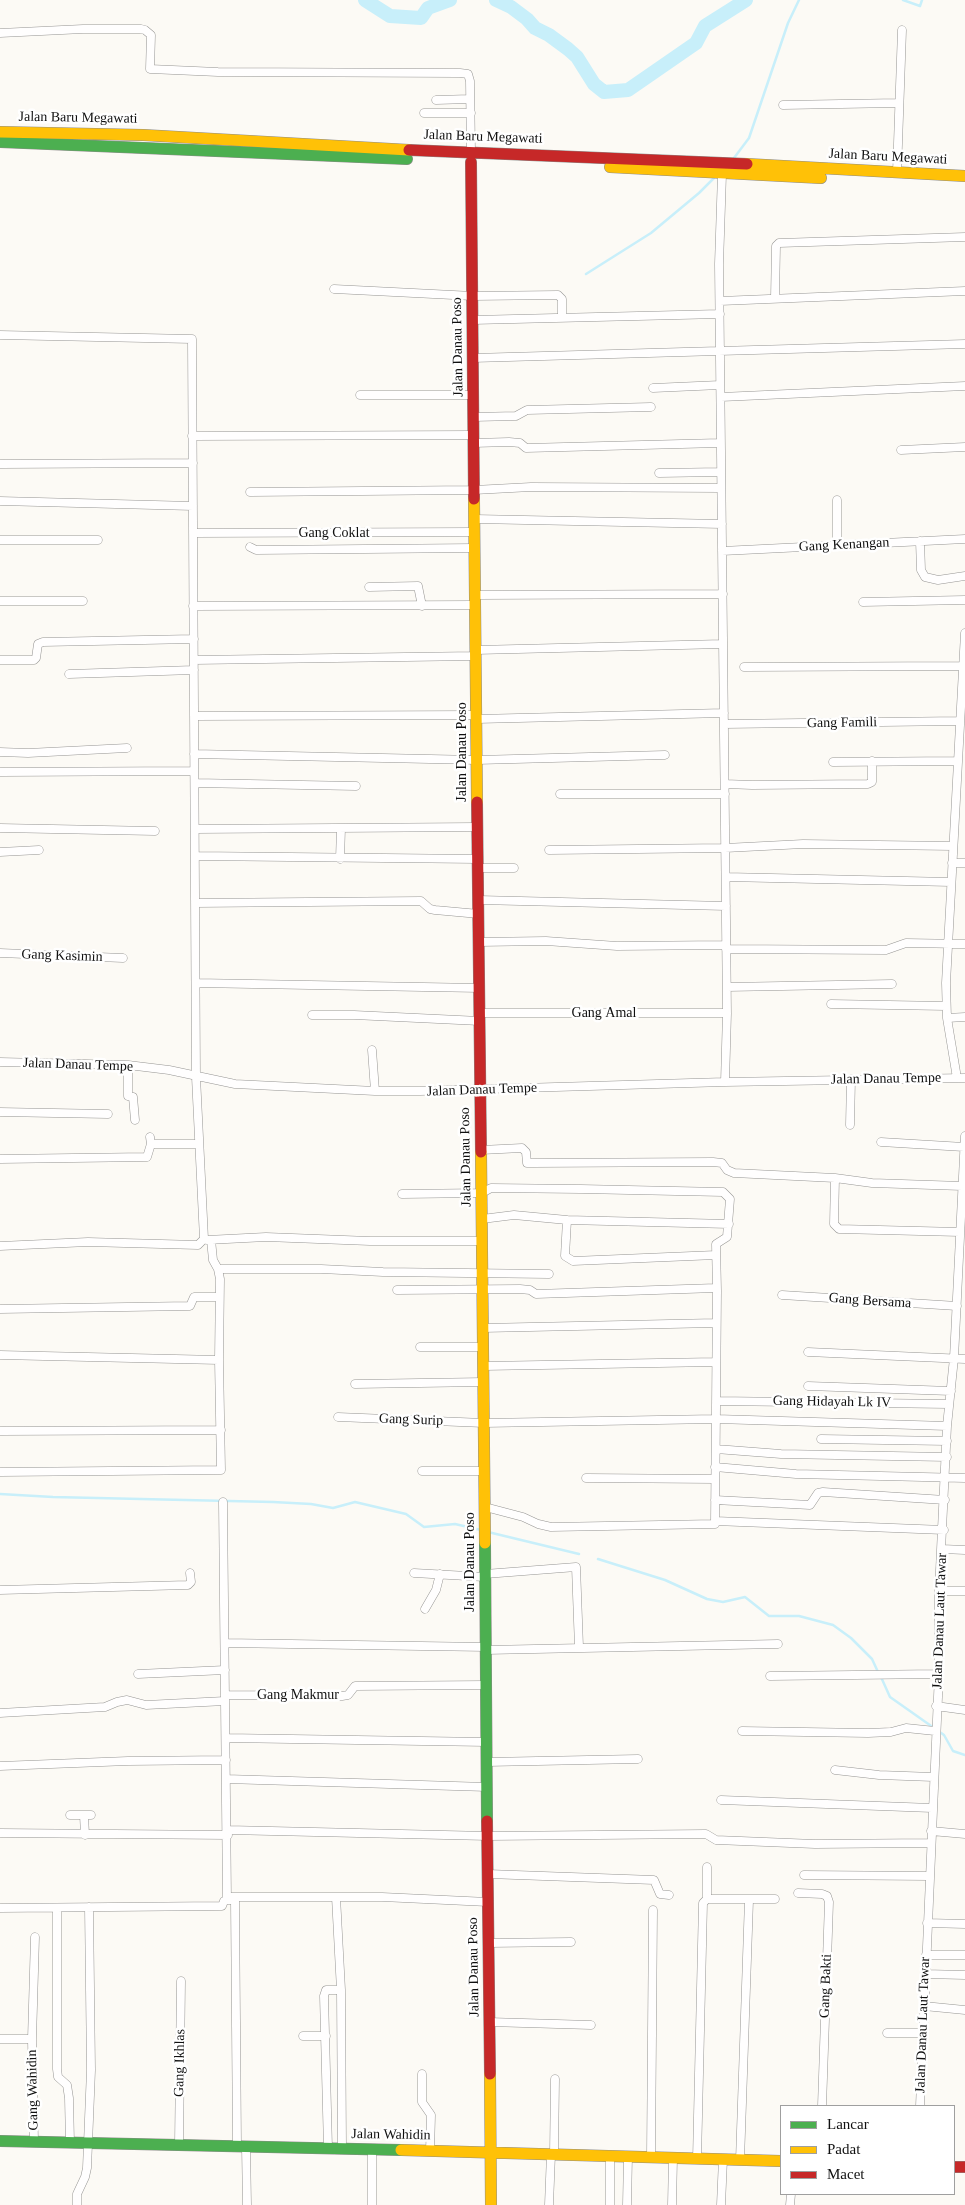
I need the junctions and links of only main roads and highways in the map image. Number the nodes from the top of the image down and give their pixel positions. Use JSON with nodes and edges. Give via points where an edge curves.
{"nodes":[{"id":1,"x":0,"y":132,"type":"edge"},
{"id":2,"x":217,"y":139,"type":"junction"},
{"id":3,"x":255,"y":141,"type":"junction"},
{"id":4,"x":0,"y":142,"type":"edge"},
{"id":5,"x":218,"y":152,"type":"junction"},
{"id":6,"x":257,"y":153,"type":"junction"},
{"id":7,"x":471,"y":157,"type":"junction"},
{"id":8,"x":672,"y":160,"type":"junction"},
{"id":9,"x":643,"y":163,"type":"junction"},
{"id":10,"x":701,"y":168,"type":"junction"},
{"id":11,"x":720,"y":170,"type":"junction"},
{"id":12,"x":672,"y":172,"type":"junction"},
{"id":13,"x":965,"y":176,"type":"edge"},
{"id":14,"x":965,"y":185,"type":"edge"},
{"id":15,"x":0,"y":2141,"type":"edge"},
{"id":16,"x":490,"y":2152,"type":"junction"},
{"id":17,"x":780,"y":2161,"type":"edge"},
{"id":18,"x":491,"y":2205,"type":"edge"}],
"edges":[{"from":1,"to":2,"type":"main road","name":"Jalan Baru Megawati"},
{"from":2,"to":3,"type":"main road","name":"Jalan Baru Megawati"},
{"from":2,"to":5,"type":"main road"},
{"from":3,"to":6,"type":"main road"},
{"from":3,"to":7,"type":"main road","name":"Jalan Baru Megawati"},
{"from":4,"to":5,"type":"main road","name":"Jalan Baru Megawati"},
{"from":5,"to":6,"type":"main road","name":"Jalan Baru Megawati"},
{"from":6,"to":7,"type":"main road","name":"Jalan Baru Megawati"},
{"from":7,"to":9,"type":"main road","name":"Jalan Baru Megawati"},
{"from":7,"to":16,"type":"main road","name":"Jalan Danau Poso"},
{"from":8,"to":9,"type":"main road","name":"Jalan Baru Megawati"},
{"from":8,"to":10,"type":"main road","name":"Jalan Baru Megawati"},
{"from":8,"to":12,"type":"main road"},
{"from":9,"to":12,"type":"main road","name":"Jalan Baru Megawati"},
{"from":10,"to":11,"type":"main road","name":"Jalan Baru Megawati"},
{"from":10,"to":12,"type":"main road","name":"Jalan Baru Megawati"},
{"from":11,"to":13,"type":"main road","name":"Jalan Baru Megawati"},
{"from":11,"to":14,"type":"main road","name":"Jalan Baru Megawati"},
{"from":15,"to":16,"type":"main road","name":"Jalan Wahidin"},
{"from":16,"to":17,"type":"main road","name":"Jalan Wahidin"},
{"from":16,"to":18,"type":"main road","name":"Jalan Danau Poso"}]}
